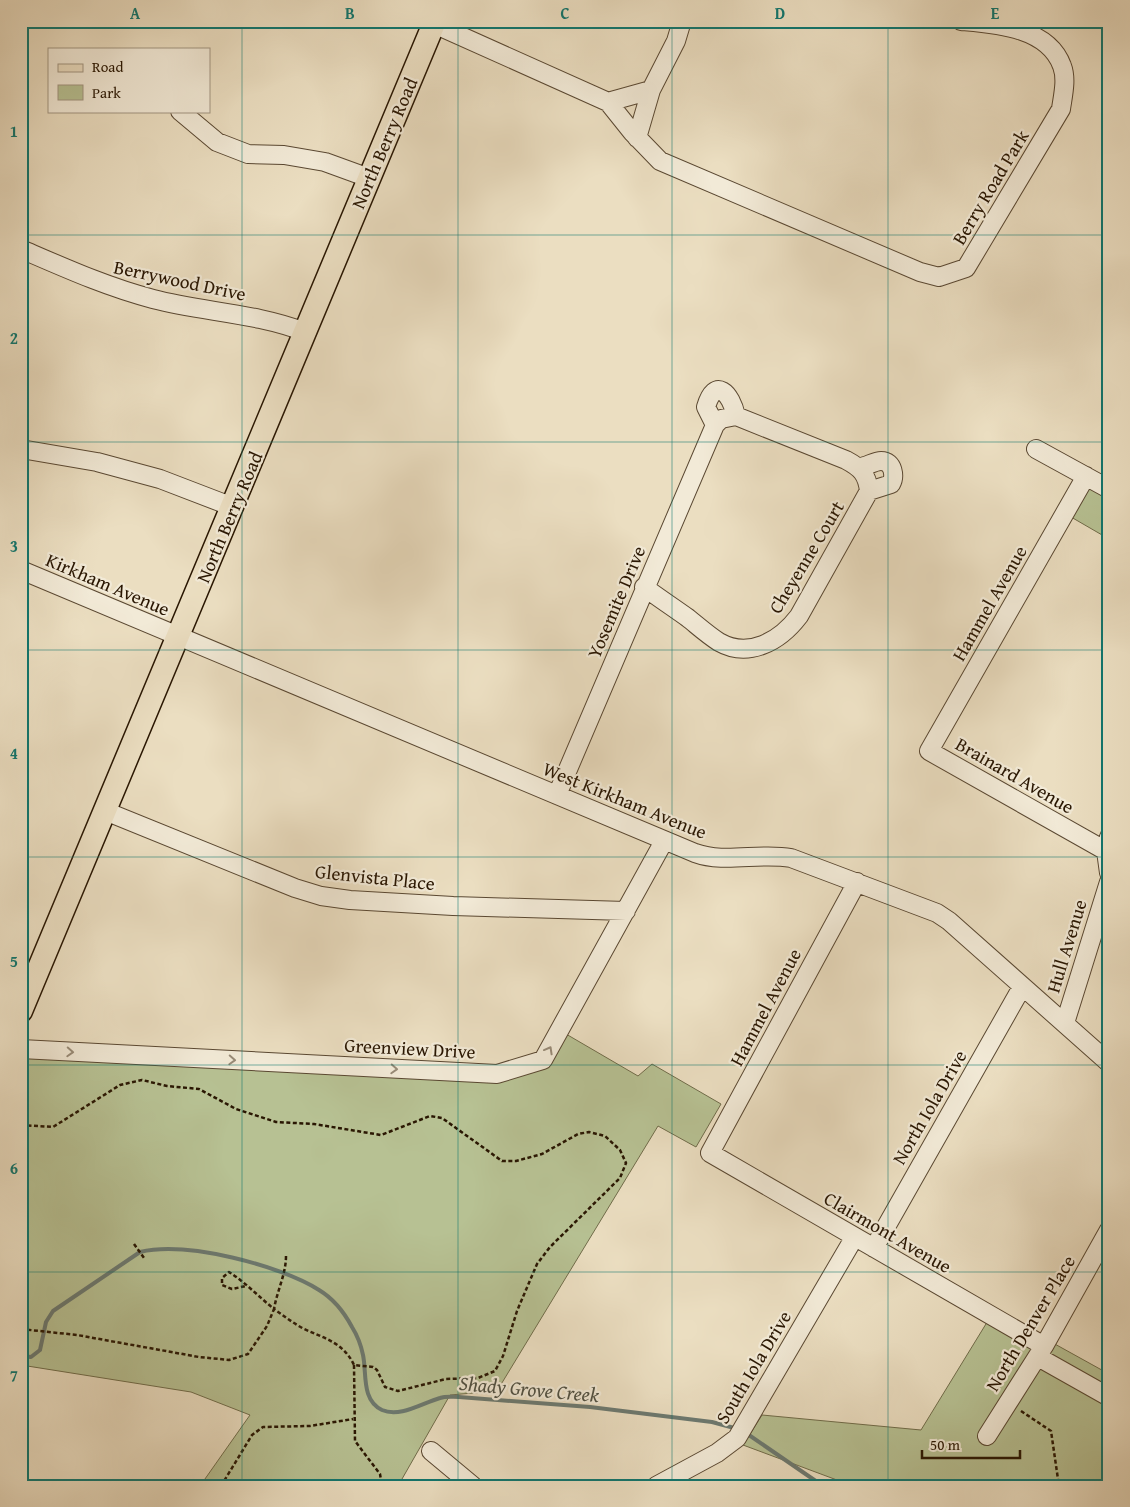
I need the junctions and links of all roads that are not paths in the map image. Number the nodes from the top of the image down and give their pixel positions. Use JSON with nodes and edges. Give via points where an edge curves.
{"nodes":[{"id":1,"x":682,"y":21,"type":"edge"},
{"id":2,"x":961,"y":21,"type":"edge"},
{"id":3,"x":434,"y":23,"type":"edge"},
{"id":4,"x":651,"y":90,"type":"junction"},
{"id":5,"x":608,"y":102,"type":"junction"},
{"id":6,"x":181,"y":112,"type":"edge"},
{"id":7,"x":637,"y":138,"type":"junction"},
{"id":8,"x":369,"y":178,"type":"junction"},
{"id":9,"x":21,"y":249,"type":"edge"},
{"id":10,"x":306,"y":332,"type":"junction"},
{"id":11,"x":21,"y":449,"type":"edge"},
{"id":12,"x":1036,"y":449,"type":"dead end"},
{"id":13,"x":861,"y":468,"type":"junction"},
{"id":14,"x":1086,"y":476,"type":"junction"},
{"id":15,"x":1109,"y":489,"type":"edge"},
{"id":16,"x":869,"y":491,"type":"junction"},
{"id":17,"x":233,"y":507,"type":"junction"},
{"id":18,"x":21,"y":570,"type":"edge"},
{"id":19,"x":644,"y":587,"type":"junction"},
{"id":20,"x":179,"y":637,"type":"junction"},
{"id":21,"x":929,"y":751,"type":"joint"},
{"id":22,"x":557,"y":795,"type":"junction"},
{"id":23,"x":105,"y":811,"type":"junction"},
{"id":24,"x":664,"y":840,"type":"junction"},
{"id":25,"x":1107,"y":844,"type":"edge"},
{"id":26,"x":1109,"y":873,"type":"edge"},
{"id":27,"x":857,"y":882,"type":"junction"},
{"id":28,"x":1109,"y":882,"type":"edge"},
{"id":29,"x":626,"y":912,"type":"junction"},
{"id":30,"x":1103,"y":917,"type":"edge"},
{"id":31,"x":1022,"y":987,"type":"junction"},
{"id":32,"x":21,"y":1011,"type":"edge"},
{"id":33,"x":1065,"y":1023,"type":"junction"},
{"id":34,"x":21,"y":1049,"type":"edge"},
{"id":35,"x":1109,"y":1063,"type":"edge"},
{"id":36,"x":710,"y":1153,"type":"joint"},
{"id":37,"x":1109,"y":1230,"type":"edge"},
{"id":38,"x":854,"y":1238,"type":"junction"},
{"id":39,"x":874,"y":1248,"type":"junction"},
{"id":40,"x":1041,"y":1351,"type":"junction"},
{"id":41,"x":1109,"y":1397,"type":"edge"},
{"id":42,"x":987,"y":1436,"type":"dead end"},
{"id":43,"x":431,"y":1451,"type":"dead end"},
{"id":44,"x":473,"y":1486,"type":"edge"},
{"id":45,"x":656,"y":1486,"type":"edge"}],
"edges":[{"from":1,"to":4,"type":"street","via":[[676,41]]},
{"from":2,"to":7,"type":"street","name":"Berry Road Park","via":[[1025,31],[1039,38],[1062,66],[1065,85],[1061,108],[966,268],[940,277],[920,272],[660,160]]},
{"from":3,"to":5,"type":"street","name":"Berry Road Park"},
{"from":3,"to":8,"type":"main road","name":"North Berry Road"},
{"from":4,"to":5,"type":"street"},
{"from":4,"to":7,"type":"street"},
{"from":5,"to":7,"type":"street","name":"Berry Road Park"},
{"from":6,"to":8,"type":"street","via":[[217,142],[248,154],[284,155],[325,162]]},
{"from":8,"to":10,"type":"main road","name":"North Berry Road"},
{"from":9,"to":10,"type":"street","name":"Berrywood Drive","via":[[104,285],[155,300],[281,322]]},
{"from":10,"to":17,"type":"main road","name":"North Berry Road"},
{"from":11,"to":17,"type":"street","via":[[124,469]]},
{"from":12,"to":14,"type":"street"},
{"from":13,"to":16,"type":"street","name":"Cheyenne Court","via":[[868,479]]},
{"from":13,"to":16,"type":"street","name":"Cheyenne Court","via":[[887,462],[895,477],[892,484]]},
{"from":13,"to":19,"type":"street","name":"Yosemite Drive","via":[[724,420]]},
{"from":14,"to":15,"type":"street"},
{"from":14,"to":21,"type":"street","name":"Hammel Avenue"},
{"from":16,"to":19,"type":"street","name":"Cheyenne Court","via":[[799,616],[788,631],[770,642],[752,648],[736,648],[720,642]]},
{"from":17,"to":20,"type":"main road","name":"North Berry Road"},
{"from":18,"to":20,"type":"street","name":"Kirkham Avenue"},
{"from":19,"to":22,"type":"street","name":"Yosemite Drive"},
{"from":20,"to":22,"type":"street","name":"West Kirkham Avenue"},
{"from":20,"to":23,"type":"main road","name":"North Berry Road"},
{"from":21,"to":25,"type":"street","name":"Brainard Avenue"},
{"from":22,"to":24,"type":"street","name":"West Kirkham Avenue"},
{"from":23,"to":29,"type":"street","name":"Glenvista Place","via":[[294,888],[322,896],[452,906]]},
{"from":23,"to":32,"type":"main road","name":"North Berry Road"},
{"from":24,"to":27,"type":"street","name":"West Kirkham Avenue","via":[[708,858],[766,855],[790,858]]},
{"from":24,"to":29,"type":"street","name":"Greenview Drive"},
{"from":25,"to":26,"type":"street"},
{"from":27,"to":31,"type":"street","name":"West Kirkham Avenue","via":[[949,921]]},
{"from":27,"to":36,"type":"street","name":"Hammel Avenue"},
{"from":28,"to":30,"type":"street","name":"Hull Avenue"},
{"from":34,"to":29,"type":"street","name":"Greenview Drive","one_way":true,"via":[[497,1074],[543,1060]]},
{"from":30,"to":33,"type":"street","name":"Hull Avenue"},
{"from":31,"to":33,"type":"street","name":"West Kirkham Avenue"},
{"from":31,"to":39,"type":"street","name":"North Iola Drive"},
{"from":33,"to":35,"type":"street","name":"West Kirkham Avenue"},
{"from":36,"to":38,"type":"street","name":"Clairmont Avenue"},
{"from":37,"to":40,"type":"street","name":"North Denver Place"},
{"from":38,"to":39,"type":"street","name":"Clairmont Avenue"},
{"from":38,"to":45,"type":"street","name":"South Iola Drive","via":[[742,1432],[717,1453]]},
{"from":39,"to":40,"type":"street","name":"Clairmont Avenue"},
{"from":40,"to":41,"type":"street","name":"Clairmont Avenue"},
{"from":40,"to":42,"type":"street","name":"North Denver Place"},
{"from":43,"to":44,"type":"street"}]}
